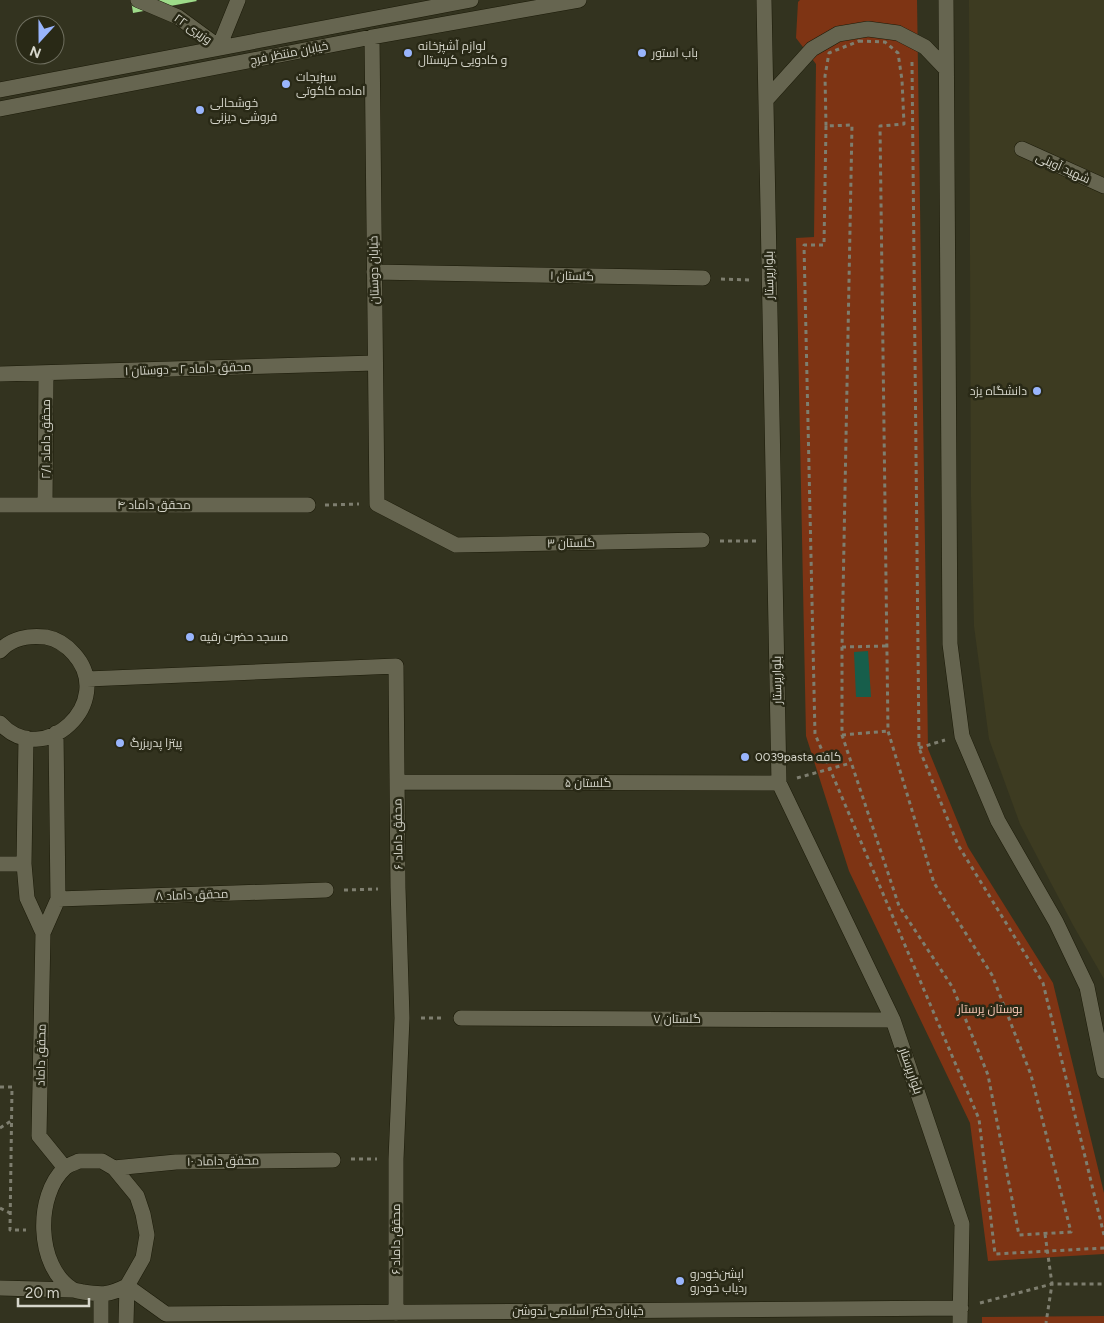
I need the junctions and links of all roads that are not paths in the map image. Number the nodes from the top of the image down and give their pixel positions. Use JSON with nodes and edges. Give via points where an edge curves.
{"nodes":[{"id":1,"x":138,"y":0,"type":"edge"},
{"id":2,"x":238,"y":0,"type":"edge"},
{"id":3,"x":471,"y":0,"type":"edge"},
{"id":4,"x":579,"y":0,"type":"edge"},
{"id":5,"x":764,"y":0,"type":"edge"},
{"id":6,"x":946,"y":0,"type":"edge"},
{"id":7,"x":372,"y":37,"type":"junction"},
{"id":8,"x":219,"y":47,"type":"junction"},
{"id":9,"x":946,"y":69,"type":"junction"},
{"id":10,"x":0,"y":90,"type":"edge"},
{"id":11,"x":766,"y":100,"type":"junction"},
{"id":12,"x":0,"y":109,"type":"edge"},
{"id":13,"x":1022,"y":149,"type":"dead end"},
{"id":14,"x":1104,"y":186,"type":"edge"},
{"id":15,"x":374,"y":272,"type":"junction"},
{"id":16,"x":703,"y":278,"type":"road end"},
{"id":17,"x":375,"y":363,"type":"junction"},
{"id":18,"x":46,"y":373,"type":"junction"},
{"id":19,"x":0,"y":374,"type":"edge"},
{"id":20,"x":45,"y":504,"type":"junction"},
{"id":21,"x":377,"y":504,"type":"joint"},
{"id":22,"x":0,"y":505,"type":"edge"},
{"id":23,"x":308,"y":505,"type":"road end"},
{"id":24,"x":702,"y":540,"type":"road end"},
{"id":25,"x":0,"y":651,"type":"edge"},
{"id":26,"x":86,"y":679,"type":"junction"},
{"id":27,"x":0,"y":723,"type":"edge"},
{"id":28,"x":56,"y":733,"type":"junction"},
{"id":29,"x":26,"y":738,"type":"junction"},
{"id":30,"x":397,"y":782,"type":"junction"},
{"id":31,"x":779,"y":783,"type":"junction"},
{"id":32,"x":0,"y":864,"type":"edge"},
{"id":33,"x":24,"y":864,"type":"junction"},
{"id":34,"x":326,"y":890,"type":"road end"},
{"id":35,"x":58,"y":899,"type":"junction"},
{"id":36,"x":43,"y":933,"type":"junction"},
{"id":37,"x":461,"y":1018,"type":"road end"},
{"id":38,"x":894,"y":1020,"type":"junction"},
{"id":39,"x":1104,"y":1071,"type":"edge"},
{"id":40,"x":333,"y":1160,"type":"road end"},
{"id":41,"x":65,"y":1168,"type":"junction"},
{"id":42,"x":114,"y":1168,"type":"junction"},
{"id":43,"x":127,"y":1286,"type":"junction"},
{"id":44,"x":0,"y":1288,"type":"edge"},
{"id":45,"x":72,"y":1290,"type":"junction"},
{"id":46,"x":101,"y":1295,"type":"junction"},
{"id":47,"x":396,"y":1313,"type":"junction"},
{"id":48,"x":960,"y":1316,"type":"edge"},
{"id":49,"x":661,"y":1317,"type":"edge"},
{"id":50,"x":102,"y":1323,"type":"edge"},
{"id":51,"x":126,"y":1323,"type":"edge"}],
"edges":[{"from":1,"to":8,"type":"street","name":"وزیری ۲۲","via":[[178,17]]},
{"from":2,"to":8,"type":"street"},
{"from":3,"to":8,"type":"street","name":"خیابان منتظر فرج"},
{"from":4,"to":7,"type":"street","name":"خیابان منتظر فرج"},
{"from":5,"to":11,"type":"street","name":"بلوارپرستار"},
{"from":6,"to":9,"type":"street"},
{"from":7,"to":12,"type":"street","name":"خیابان منتظر فرج"},
{"from":7,"to":15,"type":"street","name":"خیابان دوستان"},
{"from":8,"to":10,"type":"street","name":"خیابان منتظر فرج"},
{"from":9,"to":11,"type":"street","via":[[925,47],[898,33],[868,29],[838,34],[812,49]]},
{"from":9,"to":39,"type":"street","via":[[950,644],[962,736],[998,821],[1056,922],[1087,987]]},
{"from":11,"to":31,"type":"street","name":"بلوارپرستار"},
{"from":13,"to":14,"type":"street","name":"شهید آوینی"},
{"from":15,"to":16,"type":"street","name":"گلستان ۱"},
{"from":15,"to":17,"type":"street","name":"خیابان دوستان"},
{"from":17,"to":18,"type":"street","name":"محقق داماد ۲ - دوستان ۱"},
{"from":17,"to":21,"type":"street","name":"خیابان دوستان"},
{"from":18,"to":19,"type":"street","name":"محقق داماد ۲ - دوستان ۱"},
{"from":18,"to":20,"type":"street","name":"محقق داماد ۲/۱"},
{"from":20,"to":22,"type":"street","name":"محقق داماد ۴"},
{"from":20,"to":23,"type":"street","name":"محقق داماد ۴"},
{"from":21,"to":24,"type":"street","name":"گلستان ۳","via":[[456,545]]},
{"from":25,"to":26,"type":"street","via":[[18,639],[52,638],[68,647],[80,661]]},
{"from":26,"to":28,"type":"street","via":[[86,698],[79,715]]},
{"from":26,"to":30,"type":"street","name":"محقق داماد ۶","via":[[396,666]]},
{"from":27,"to":29,"type":"street"},
{"from":28,"to":29,"type":"street","via":[[41,740]]},
{"from":28,"to":35,"type":"street","name":"محقق داماد"},
{"from":29,"to":33,"type":"street","name":"محقق داماد"},
{"from":30,"to":31,"type":"street","name":"گلستان ۵"},
{"from":30,"to":47,"type":"street","name":"محقق داماد ۶","via":[[402,1018],[396,1159]]},
{"from":31,"to":38,"type":"street","name":"بلوارپرستار"},
{"from":32,"to":33,"type":"street"},
{"from":33,"to":36,"type":"street","name":"محقق داماد","via":[[27,898]]},
{"from":34,"to":35,"type":"street","name":"محقق داماد ۸"},
{"from":35,"to":36,"type":"street","name":"محقق داماد"},
{"from":36,"to":41,"type":"street","name":"محقق داماد","via":[[40,1136]]},
{"from":37,"to":38,"type":"street","name":"گلستان ۷"},
{"from":38,"to":48,"type":"street","name":"بلوارپرستار","via":[[962,1224]]},
{"from":40,"to":42,"type":"street","name":"محقق داماد ۱۰","via":[[176,1162]]},
{"from":41,"to":42,"type":"street","via":[[79,1161],[102,1161]]},
{"from":41,"to":45,"type":"street","via":[[48,1193],[44,1230],[48,1258]]},
{"from":42,"to":43,"type":"street","via":[[136,1196],[147,1235],[143,1258]]},
{"from":43,"to":46,"type":"street"},
{"from":43,"to":47,"type":"street","name":"خيابان دکتر اسلامی ندوشن","via":[[166,1314]]},
{"from":43,"to":51,"type":"street"},
{"from":44,"to":45,"type":"street"},
{"from":45,"to":46,"type":"street"},
{"from":46,"to":50,"type":"street"},
{"from":47,"to":49,"type":"street","name":"خيابان دکتر اسلامی ندوشن"},
{"from":48,"to":49,"type":"street","name":"خيابان دکتر اسلامی ندوشن"}]}
